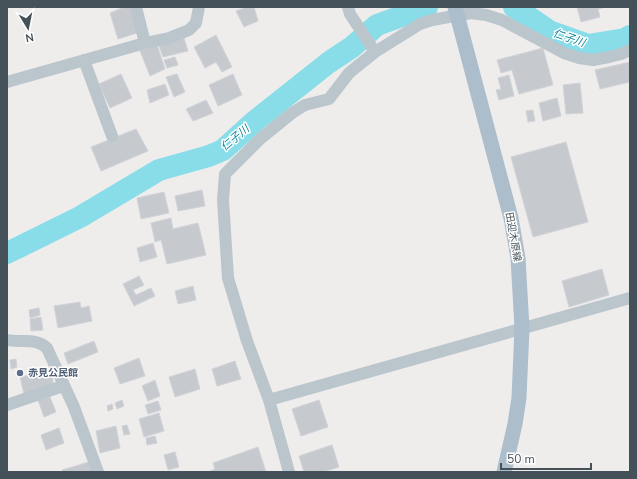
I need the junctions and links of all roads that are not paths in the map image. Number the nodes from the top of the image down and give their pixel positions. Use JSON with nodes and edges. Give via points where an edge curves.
{"nodes":[{"id":1,"x":136,"y":7,"type":"edge"},
{"id":2,"x":199,"y":7,"type":"edge"},
{"id":3,"x":348,"y":7,"type":"edge"},
{"id":4,"x":456,"y":10,"type":"edge"},
{"id":5,"x":145,"y":43,"type":"junction"},
{"id":6,"x":630,"y":50,"type":"edge"},
{"id":7,"x":375,"y":52,"type":"junction"},
{"id":8,"x":84,"y":60,"type":"junction"},
{"id":9,"x":7,"y":82,"type":"edge"},
{"id":10,"x":112,"y":136,"type":"dead end"},
{"id":11,"x":630,"y":298,"type":"edge"},
{"id":12,"x":522,"y":328,"type":"junction"},
{"id":13,"x":7,"y":340,"type":"edge"},
{"id":14,"x":63,"y":386,"type":"junction"},
{"id":15,"x":269,"y":400,"type":"junction"},
{"id":16,"x":7,"y":405,"type":"edge"},
{"id":17,"x":98,"y":472,"type":"edge"},
{"id":18,"x":289,"y":472,"type":"edge"},
{"id":19,"x":504,"y":472,"type":"edge"}],
"edges":[{"from":1,"to":5,"type":"street"},
{"from":2,"to":5,"type":"street","via":[[196,23],[189,30],[169,38]]},
{"from":3,"to":7,"type":"street"},
{"from":4,"to":6,"type":"street","via":[[502,20],[564,53],[579,58],[593,60]]},
{"from":4,"to":7,"type":"street","via":[[420,24]]},
{"from":4,"to":12,"type":"main road","name":"田迎木原線","via":[[511,218],[518,258]]},
{"from":5,"to":8,"type":"street"},
{"from":7,"to":15,"type":"street","via":[[349,73],[328,99],[305,105],[292,113],[260,139],[225,174],[223,200],[228,278],[247,341]]},
{"from":8,"to":9,"type":"street"},
{"from":8,"to":10,"type":"street"},
{"from":11,"to":12,"type":"street"},
{"from":12,"to":15,"type":"street"},
{"from":12,"to":19,"type":"main road","name":"田迎木原線","via":[[519,398]]},
{"from":13,"to":14,"type":"street","via":[[42,343],[47,348]]},
{"from":14,"to":16,"type":"street"},
{"from":14,"to":17,"type":"street","via":[[74,407]]},
{"from":15,"to":18,"type":"street"}]}
